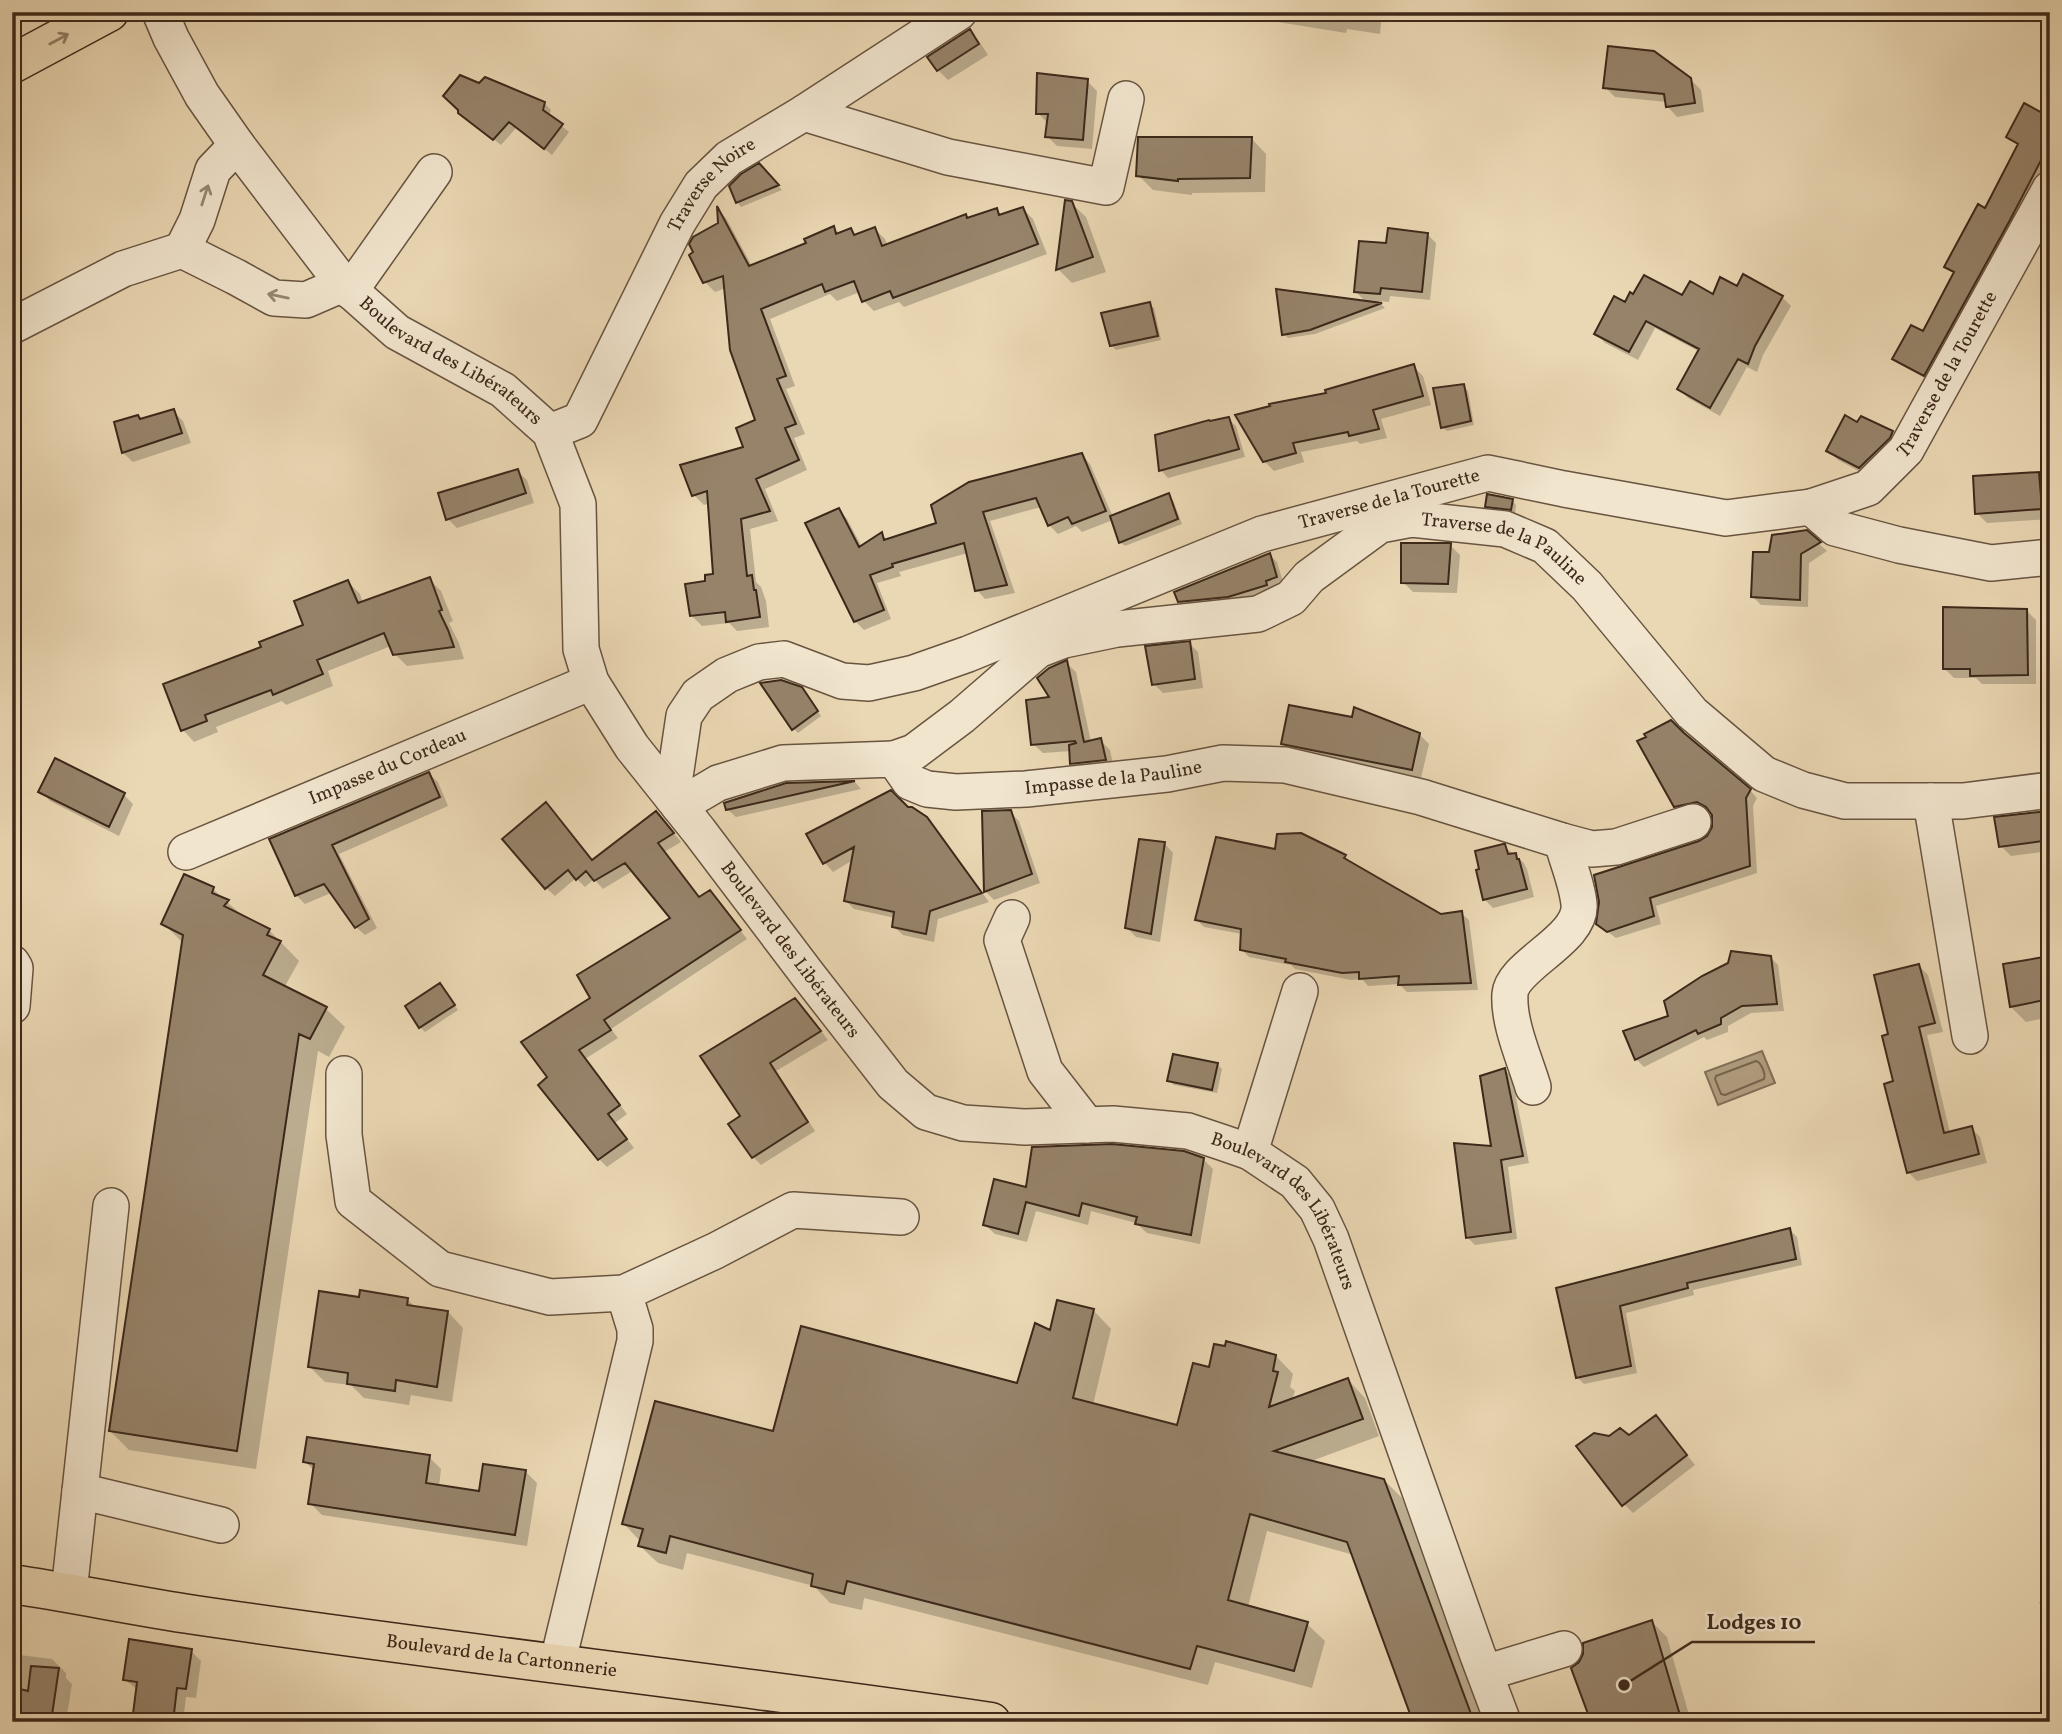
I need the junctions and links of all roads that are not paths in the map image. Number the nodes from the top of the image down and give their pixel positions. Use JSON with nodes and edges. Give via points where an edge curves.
{"nodes":[{"id":1,"x":160,"y":12,"type":"edge"},
{"id":2,"x":959,"y":12,"type":"edge"},
{"id":3,"x":108,"y":13,"type":"edge"},
{"id":4,"x":12,"y":64,"type":"edge"},
{"id":5,"x":1126,"y":99,"type":"dead end"},
{"id":6,"x":804,"y":113,"type":"junction"},
{"id":7,"x":237,"y":145,"type":"junction"},
{"id":8,"x":434,"y":172,"type":"dead end"},
{"id":9,"x":2050,"y":189,"type":"edge"},
{"id":10,"x":182,"y":250,"type":"junction"},
{"id":11,"x":347,"y":288,"type":"junction"},
{"id":12,"x":12,"y":326,"type":"edge"},
{"id":13,"x":550,"y":432,"type":"junction"},
{"id":14,"x":1811,"y":507,"type":"junction"},
{"id":15,"x":2050,"y":557,"type":"edge"},
{"id":16,"x":591,"y":682,"type":"junction"},
{"id":17,"x":894,"y":759,"type":"junction"},
{"id":18,"x":2050,"y":790,"type":"edge"},
{"id":19,"x":1931,"y":801,"type":"junction"},
{"id":20,"x":676,"y":802,"type":"junction"},
{"id":21,"x":1693,"y":822,"type":"dead end"},
{"id":22,"x":1562,"y":841,"type":"junction"},
{"id":23,"x":186,"y":852,"type":"dead end"},
{"id":24,"x":1012,"y":918,"type":"dead end"},
{"id":25,"x":12,"y":963,"type":"edge"},
{"id":26,"x":1300,"y":991,"type":"dead end"},
{"id":27,"x":12,"y":1006,"type":"edge"},
{"id":28,"x":1970,"y":1036,"type":"dead end"},
{"id":29,"x":344,"y":1074,"type":"dead end"},
{"id":30,"x":1533,"y":1087,"type":"dead end"},
{"id":31,"x":1087,"y":1125,"type":"junction"},
{"id":32,"x":1250,"y":1152,"type":"junction"},
{"id":33,"x":111,"y":1206,"type":"dead end"},
{"id":34,"x":901,"y":1217,"type":"dead end"},
{"id":35,"x":624,"y":1293,"type":"junction"},
{"id":36,"x":80,"y":1491,"type":"junction"},
{"id":37,"x":221,"y":1525,"type":"dead end"},
{"id":38,"x":12,"y":1584,"type":"edge"},
{"id":39,"x":69,"y":1592,"type":"junction"},
{"id":40,"x":1564,"y":1649,"type":"dead end"},
{"id":41,"x":557,"y":1665,"type":"junction"},
{"id":42,"x":1485,"y":1672,"type":"junction"},
{"id":43,"x":847,"y":1712,"type":"edge"},
{"id":44,"x":991,"y":1722,"type":"edge"},
{"id":45,"x":1503,"y":1722,"type":"edge"}],
"edges":[{"from":1,"to":7,"type":"street","name":"Boulevard des Libérateurs","via":[[202,95]]},
{"from":2,"to":6,"type":"street","name":"Traverse Noire"},
{"from":4,"to":3,"type":"main road","one_way":true},
{"from":5,"to":6,"type":"street","via":[[1106,187],[948,157]]},
{"from":6,"to":13,"type":"street","name":"Traverse Noire","via":[[729,158],[701,186],[580,420]]},
{"from":10,"to":7,"type":"street","one_way":true,"via":[[213,170]]},
{"from":7,"to":11,"type":"street","name":"Boulevard des Libérateurs"},
{"from":8,"to":11,"type":"street"},
{"from":9,"to":14,"type":"street","name":"Traverse de la Tourette","via":[[1906,450],[1868,488]]},
{"from":11,"to":10,"type":"street","one_way":true,"via":[[306,300],[274,298]]},
{"from":10,"to":12,"type":"street","via":[[123,269]]},
{"from":11,"to":13,"type":"street","name":"Boulevard des Libérateurs","via":[[397,332],[503,390]]},
{"from":13,"to":16,"type":"street","name":"Boulevard des Libérateurs","via":[[578,504],[581,649]]},
{"from":14,"to":15,"type":"street","via":[[1835,528],[1912,547],[1991,563]]},
{"from":14,"to":20,"type":"street","name":"Traverse de la Tourette","via":[[1726,518],[1488,473],[1262,534],[914,673],[869,683],[842,681],[784,659],[759,662],[727,675],[698,695],[684,716]]},
{"from":16,"to":20,"type":"street","name":"Boulevard des Libérateurs","via":[[632,747]]},
{"from":16,"to":23,"type":"street","name":"Impasse du Cordeau"},
{"from":17,"to":19,"type":"street","name":"Traverse de la Pauline","via":[[914,752],[962,716],[1038,650],[1117,629],[1258,614],[1291,598],[1309,577],[1380,526],[1412,519],[1505,529],[1545,546],[1587,586],[1692,713],[1764,774],[1845,801]]},
{"from":17,"to":20,"type":"street","via":[[783,763]]},
{"from":17,"to":22,"type":"street","name":"Impasse de la Pauline","via":[[910,782],[956,792],[1167,774],[1223,763],[1285,765],[1421,797]]},
{"from":18,"to":19,"type":"street","name":"Traverse de la Pauline"},
{"from":19,"to":28,"type":"street"},
{"from":20,"to":31,"type":"street","name":"Boulevard des Libérateurs","via":[[893,1084],[926,1112],[963,1123]]},
{"from":21,"to":22,"type":"street","name":"Impasse de la Pauline","via":[[1616,847],[1591,849]]},
{"from":22,"to":30,"type":"street","via":[[1580,906],[1575,925],[1510,991],[1512,1017]]},
{"from":24,"to":31,"type":"street","via":[[1002,940],[1045,1071]]},
{"from":25,"to":27,"type":"street"},
{"from":26,"to":32,"type":"street"},
{"from":29,"to":35,"type":"street","via":[[344,1135],[353,1200],[440,1269],[550,1297]]},
{"from":31,"to":32,"type":"street","name":"Boulevard des Libérateurs","via":[[1188,1131]]},
{"from":32,"to":42,"type":"street","name":"Boulevard des Libérateurs","via":[[1294,1182],[1317,1209],[1331,1239]]},
{"from":33,"to":36,"type":"street"},
{"from":34,"to":35,"type":"street","via":[[793,1210]]},
{"from":35,"to":41,"type":"street","via":[[635,1341]]},
{"from":36,"to":37,"type":"street"},
{"from":36,"to":39,"type":"street"},
{"from":38,"to":39,"type":"main road","name":"Boulevard de la Cartonnerie"},
{"from":39,"to":41,"type":"main road","name":"Boulevard de la Cartonnerie","via":[[192,1615]]},
{"from":40,"to":42,"type":"street"},
{"from":41,"to":43,"type":"main road","name":"Boulevard de la Cartonnerie"},
{"from":42,"to":45,"type":"street","name":"Boulevard des Libérateurs"},
{"from":43,"to":44,"type":"main road","name":"Boulevard de la Cartonnerie"}]}
